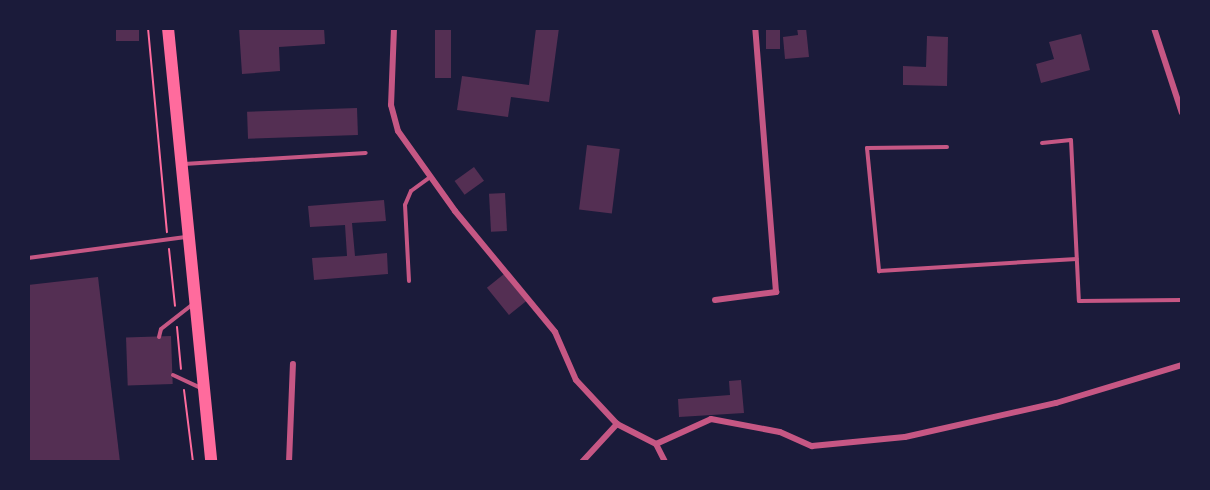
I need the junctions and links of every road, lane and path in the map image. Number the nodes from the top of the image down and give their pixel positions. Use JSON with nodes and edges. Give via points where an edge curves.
{"nodes":[{"id":1,"x":168,"y":28,"type":"edge"},
{"id":2,"x":394,"y":28,"type":"edge"},
{"id":3,"x":755,"y":28,"type":"edge"},
{"id":4,"x":1155,"y":28,"type":"edge"},
{"id":5,"x":1182,"y":113,"type":"edge"},
{"id":6,"x":1042,"y":143,"type":"dead end"},
{"id":7,"x":947,"y":147,"type":"dead end"},
{"id":8,"x":366,"y":153,"type":"dead end"},
{"id":9,"x":183,"y":164,"type":"junction"},
{"id":10,"x":430,"y":177,"type":"junction"},
{"id":11,"x":190,"y":237,"type":"junction"},
{"id":12,"x":28,"y":258,"type":"edge"},
{"id":13,"x":1077,"y":259,"type":"junction"},
{"id":14,"x":409,"y":281,"type":"dead end"},
{"id":15,"x":715,"y":300,"type":"dead end"},
{"id":16,"x":1182,"y":300,"type":"edge"},
{"id":17,"x":196,"y":302,"type":"junction"},
{"id":18,"x":159,"y":337,"type":"dead end"},
{"id":19,"x":293,"y":364,"type":"dead end"},
{"id":20,"x":1182,"y":365,"type":"edge"},
{"id":21,"x":173,"y":375,"type":"dead end"},
{"id":22,"x":204,"y":389,"type":"junction"},
{"id":23,"x":617,"y":424,"type":"junction"},
{"id":24,"x":656,"y":444,"type":"junction"},
{"id":25,"x":211,"y":462,"type":"edge"},
{"id":26,"x":289,"y":462,"type":"edge"},
{"id":27,"x":582,"y":462,"type":"edge"},
{"id":28,"x":665,"y":462,"type":"edge"}],
"edges":[{"from":1,"to":9,"type":"main road"},
{"from":2,"to":10,"type":"street","via":[[391,105],[398,131]]},
{"from":3,"to":15,"type":"street","via":[[776,292]]},
{"from":4,"to":5,"type":"street"},
{"from":6,"to":13,"type":"lane","via":[[1071,140]]},
{"from":7,"to":13,"type":"lane","via":[[867,147],[879,271]]},
{"from":8,"to":9,"type":"lane"},
{"from":9,"to":11,"type":"main road"},
{"from":10,"to":14,"type":"lane","via":[[411,191],[405,205]]},
{"from":10,"to":23,"type":"street","via":[[555,332],[576,380]]},
{"from":11,"to":12,"type":"lane"},
{"from":11,"to":17,"type":"main road"},
{"from":13,"to":16,"type":"lane","via":[[1079,301]]},
{"from":17,"to":18,"type":"lane","via":[[161,329]]},
{"from":17,"to":22,"type":"main road"},
{"from":19,"to":26,"type":"street"},
{"from":20,"to":24,"type":"street","via":[[1056,402],[905,437],[812,446],[780,432],[711,419]]},
{"from":21,"to":22,"type":"lane"},
{"from":22,"to":25,"type":"main road"},
{"from":23,"to":24,"type":"street"},
{"from":23,"to":27,"type":"street"},
{"from":24,"to":28,"type":"street"}]}
